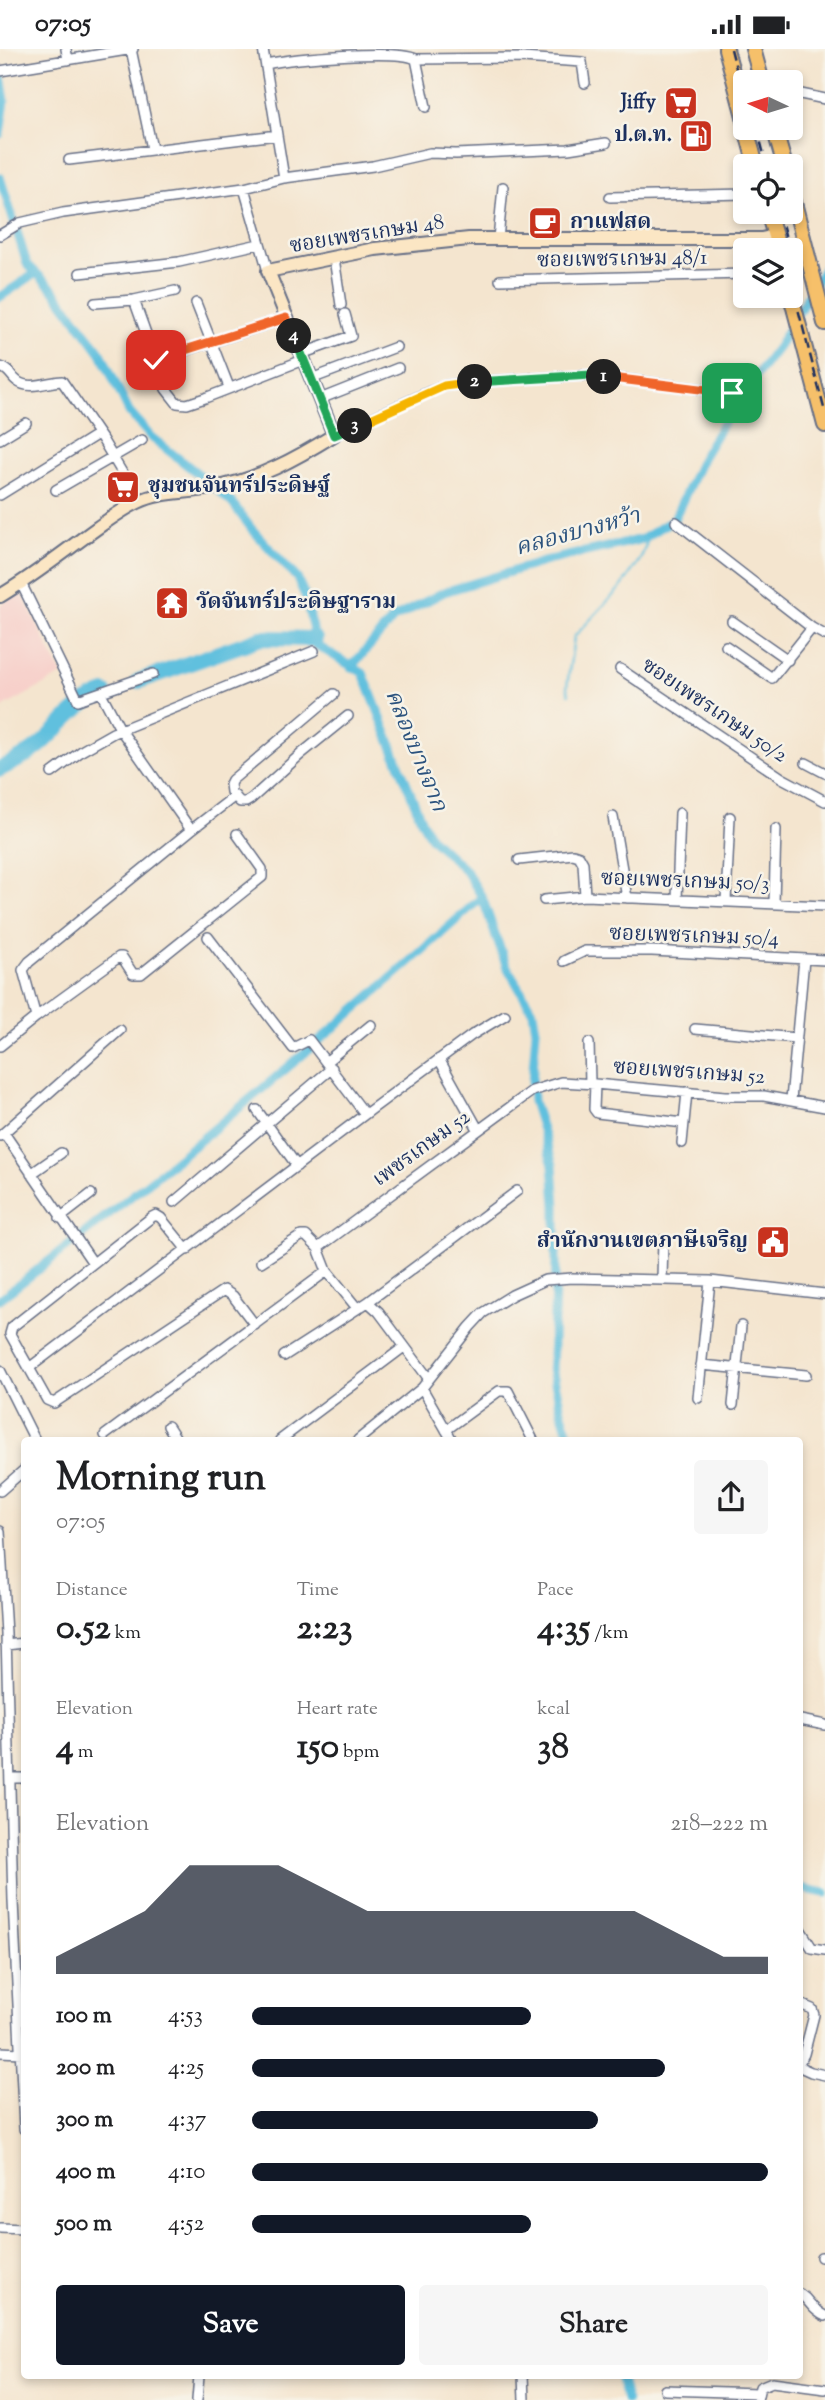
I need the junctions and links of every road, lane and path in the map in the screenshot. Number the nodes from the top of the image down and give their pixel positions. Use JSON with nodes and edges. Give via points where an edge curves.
{"nodes":[{"id":1,"x":66,"y":49,"type":"edge"},
{"id":2,"x":132,"y":49,"type":"edge"},
{"id":3,"x":263,"y":49,"type":"edge"},
{"id":4,"x":726,"y":49,"type":"edge"},
{"id":5,"x":753,"y":49,"type":"edge"},
{"id":6,"x":416,"y":58,"type":"junction"},
{"id":7,"x":68,"y":60,"type":"junction"},
{"id":8,"x":266,"y":64,"type":"junction"},
{"id":9,"x":5,"y":70,"type":"edge"},
{"id":10,"x":759,"y":70,"type":"edge"},
{"id":11,"x":733,"y":76,"type":"edge"},
{"id":12,"x":584,"y":83,"type":"dead end"},
{"id":13,"x":803,"y":94,"type":"edge"},
{"id":14,"x":825,"y":99,"type":"edge"},
{"id":15,"x":426,"y":107,"type":"dead end"},
{"id":16,"x":277,"y":135,"type":"junction"},
{"id":17,"x":606,"y":143,"type":"dead end"},
{"id":18,"x":152,"y":149,"type":"junction"},
{"id":19,"x":69,"y":160,"type":"dead end"},
{"id":20,"x":284,"y":178,"type":"junction"},
{"id":21,"x":503,"y":187,"type":"dead end"},
{"id":22,"x":244,"y":188,"type":"junction"},
{"id":23,"x":733,"y":194,"type":"edge"},
{"id":24,"x":610,"y":197,"type":"dead end"},
{"id":25,"x":799,"y":224,"type":"edge"},
{"id":26,"x":0,"y":235,"type":"edge"},
{"id":27,"x":498,"y":239,"type":"junction"},
{"id":28,"x":733,"y":239,"type":"edge"},
{"id":29,"x":259,"y":243,"type":"junction"},
{"id":30,"x":334,"y":258,"type":"junction"},
{"id":31,"x":268,"y":271,"type":"junction"},
{"id":32,"x":80,"y":273,"type":"dead end"},
{"id":33,"x":733,"y":274,"type":"edge"},
{"id":34,"x":500,"y":281,"type":"dead end"},
{"id":35,"x":176,"y":291,"type":"dead end"},
{"id":36,"x":134,"y":300,"type":"junction"},
{"id":37,"x":95,"y":303,"type":"dead end"},
{"id":38,"x":196,"y":303,"type":"dead end"},
{"id":39,"x":822,"y":305,"type":"edge"},
{"id":40,"x":794,"y":308,"type":"edge"},
{"id":41,"x":286,"y":318,"type":"junction"},
{"id":42,"x":825,"y":324,"type":"edge"},
{"id":43,"x":212,"y":342,"type":"junction"},
{"id":44,"x":396,"y":347,"type":"dead end"},
{"id":45,"x":302,"y":357,"type":"junction"},
{"id":46,"x":156,"y":360,"type":"junction"},
{"id":47,"x":0,"y":367,"type":"edge"},
{"id":48,"x":398,"y":368,"type":"dead end"},
{"id":49,"x":311,"y":379,"type":"junction"},
{"id":50,"x":229,"y":387,"type":"junction"},
{"id":51,"x":732,"y":393,"type":"dead end"},
{"id":52,"x":320,"y":399,"type":"junction"},
{"id":53,"x":26,"y":423,"type":"dead end"},
{"id":54,"x":825,"y":425,"type":"edge"},
{"id":55,"x":99,"y":434,"type":"junction"},
{"id":56,"x":334,"y":435,"type":"junction"},
{"id":57,"x":0,"y":439,"type":"edge"},
{"id":58,"x":142,"y":440,"type":"dead end"},
{"id":59,"x":113,"y":457,"type":"junction"},
{"id":60,"x":56,"y":490,"type":"dead end"},
{"id":61,"x":0,"y":495,"type":"edge"},
{"id":62,"x":139,"y":501,"type":"junction"},
{"id":63,"x":676,"y":522,"type":"dead end"},
{"id":64,"x":22,"y":583,"type":"junction"},
{"id":65,"x":2,"y":591,"type":"edge"},
{"id":66,"x":732,"y":621,"type":"dead end"},
{"id":67,"x":812,"y":628,"type":"junction"},
{"id":68,"x":825,"y":635,"type":"edge"},
{"id":69,"x":726,"y":646,"type":"dead end"},
{"id":70,"x":314,"y":651,"type":"dead end"},
{"id":71,"x":788,"y":660,"type":"junction"},
{"id":72,"x":620,"y":669,"type":"dead end"},
{"id":73,"x":153,"y":674,"type":"dead end"},
{"id":74,"x":334,"y":694,"type":"dead end"},
{"id":75,"x":103,"y":698,"type":"junction"},
{"id":76,"x":348,"y":716,"type":"dead end"},
{"id":77,"x":120,"y":729,"type":"junction"},
{"id":78,"x":806,"y":763,"type":"dead end"},
{"id":79,"x":52,"y":773,"type":"dead end"},
{"id":80,"x":825,"y":773,"type":"edge"},
{"id":81,"x":235,"y":796,"type":"junction"},
{"id":82,"x":825,"y":801,"type":"edge"},
{"id":83,"x":680,"y":813,"type":"dead end"},
{"id":84,"x":612,"y":817,"type":"dead end"},
{"id":85,"x":730,"y":817,"type":"dead end"},
{"id":86,"x":776,"y":829,"type":"dead end"},
{"id":87,"x":191,"y":830,"type":"junction"},
{"id":88,"x":237,"y":834,"type":"dead end"},
{"id":89,"x":519,"y":860,"type":"dead end"},
{"id":90,"x":585,"y":896,"type":"junction"},
{"id":91,"x":628,"y":898,"type":"junction"},
{"id":92,"x":544,"y":900,"type":"dead end"},
{"id":93,"x":677,"y":900,"type":"junction"},
{"id":94,"x":726,"y":901,"type":"junction"},
{"id":95,"x":774,"y":903,"type":"junction"},
{"id":96,"x":825,"y":906,"type":"edge"},
{"id":97,"x":208,"y":937,"type":"dead end"},
{"id":98,"x":804,"y":959,"type":"junction"},
{"id":99,"x":825,"y":960,"type":"edge"},
{"id":100,"x":564,"y":961,"type":"dead end"},
{"id":101,"x":505,"y":1015,"type":"dead end"},
{"id":102,"x":36,"y":1017,"type":"junction"},
{"id":103,"x":371,"y":1025,"type":"dead end"},
{"id":104,"x":695,"y":1029,"type":"dead end"},
{"id":105,"x":120,"y":1030,"type":"dead end"},
{"id":106,"x":796,"y":1038,"type":"junction"},
{"id":107,"x":589,"y":1043,"type":"dead end"},
{"id":108,"x":0,"y":1047,"type":"edge"},
{"id":109,"x":439,"y":1059,"type":"junction"},
{"id":110,"x":330,"y":1065,"type":"junction"},
{"id":111,"x":550,"y":1084,"type":"joint"},
{"id":112,"x":592,"y":1084,"type":"junction"},
{"id":113,"x":687,"y":1092,"type":"junction"},
{"id":114,"x":791,"y":1100,"type":"junction"},
{"id":115,"x":825,"y":1107,"type":"edge"},
{"id":116,"x":257,"y":1110,"type":"dead end"},
{"id":117,"x":365,"y":1114,"type":"junction"},
{"id":118,"x":684,"y":1123,"type":"junction"},
{"id":119,"x":268,"y":1125,"type":"junction"},
{"id":120,"x":478,"y":1129,"type":"junction"},
{"id":121,"x":2,"y":1134,"type":"edge"},
{"id":122,"x":682,"y":1143,"type":"dead end"},
{"id":123,"x":61,"y":1153,"type":"dead end"},
{"id":124,"x":297,"y":1166,"type":"junction"},
{"id":125,"x":31,"y":1174,"type":"junction"},
{"id":126,"x":517,"y":1191,"type":"dead end"},
{"id":127,"x":91,"y":1194,"type":"dead end"},
{"id":128,"x":174,"y":1202,"type":"dead end"},
{"id":129,"x":60,"y":1218,"type":"junction"},
{"id":130,"x":663,"y":1240,"type":"dead end"},
{"id":131,"x":318,"y":1248,"type":"junction"},
{"id":132,"x":187,"y":1250,"type":"junction"},
{"id":133,"x":261,"y":1262,"type":"dead end"},
{"id":134,"x":93,"y":1263,"type":"junction"},
{"id":135,"x":327,"y":1271,"type":"junction"},
{"id":136,"x":662,"y":1279,"type":"junction"},
{"id":137,"x":710,"y":1281,"type":"junction"},
{"id":138,"x":825,"y":1294,"type":"edge"},
{"id":139,"x":368,"y":1302,"type":"junction"},
{"id":140,"x":357,"y":1308,"type":"junction"},
{"id":141,"x":255,"y":1325,"type":"junction"},
{"id":142,"x":741,"y":1325,"type":"dead end"},
{"id":143,"x":404,"y":1347,"type":"junction"},
{"id":144,"x":284,"y":1356,"type":"dead end"},
{"id":145,"x":701,"y":1365,"type":"junction"},
{"id":146,"x":29,"y":1368,"type":"junction"},
{"id":147,"x":737,"y":1368,"type":"junction"},
{"id":148,"x":0,"y":1370,"type":"edge"},
{"id":149,"x":806,"y":1375,"type":"dead end"},
{"id":150,"x":429,"y":1379,"type":"junction"},
{"id":151,"x":422,"y":1388,"type":"junction"},
{"id":152,"x":698,"y":1398,"type":"dead end"},
{"id":153,"x":733,"y":1405,"type":"dead end"},
{"id":154,"x":168,"y":1426,"type":"dead end"},
{"id":155,"x":446,"y":1430,"type":"junction"},
{"id":156,"x":104,"y":1435,"type":"dead end"},
{"id":157,"x":34,"y":1437,"type":"edge"},
{"id":158,"x":175,"y":1437,"type":"edge"},
{"id":159,"x":284,"y":1437,"type":"edge"},
{"id":160,"x":362,"y":1437,"type":"edge"},
{"id":161,"x":450,"y":1437,"type":"edge"},
{"id":162,"x":532,"y":1437,"type":"edge"},
{"id":163,"x":21,"y":1473,"type":"edge"},
{"id":164,"x":0,"y":1491,"type":"edge"},
{"id":165,"x":0,"y":1531,"type":"edge"},
{"id":166,"x":1,"y":1573,"type":"edge"},
{"id":167,"x":21,"y":1643,"type":"edge"},
{"id":168,"x":6,"y":1645,"type":"junction"},
{"id":169,"x":3,"y":1668,"type":"edge"},
{"id":170,"x":803,"y":1721,"type":"edge"},
{"id":171,"x":825,"y":1725,"type":"edge"},
{"id":172,"x":10,"y":1778,"type":"junction"},
{"id":173,"x":21,"y":1778,"type":"edge"},
{"id":174,"x":13,"y":1890,"type":"junction"},
{"id":175,"x":0,"y":1891,"type":"edge"},
{"id":176,"x":803,"y":1934,"type":"edge"},
{"id":177,"x":825,"y":1950,"type":"edge"},
{"id":178,"x":803,"y":2005,"type":"edge"},
{"id":179,"x":0,"y":2052,"type":"edge"},
{"id":180,"x":21,"y":2053,"type":"joint"},
{"id":181,"x":803,"y":2056,"type":"edge"},
{"id":182,"x":803,"y":2068,"type":"edge"},
{"id":183,"x":825,"y":2075,"type":"edge"},
{"id":184,"x":0,"y":2228,"type":"edge"},
{"id":185,"x":21,"y":2229,"type":"edge"},
{"id":186,"x":803,"y":2298,"type":"edge"},
{"id":187,"x":825,"y":2316,"type":"edge"},
{"id":188,"x":199,"y":2379,"type":"edge"},
{"id":189,"x":523,"y":2379,"type":"edge"},
{"id":190,"x":825,"y":2389,"type":"edge"},
{"id":191,"x":665,"y":2391,"type":"dead end"},
{"id":192,"x":758,"y":2396,"type":"edge"},
{"id":193,"x":197,"y":2400,"type":"edge"},
{"id":194,"x":524,"y":2400,"type":"edge"}],
"edges":[{"from":1,"to":7,"type":"street"},
{"from":2,"to":7,"type":"street"},
{"from":2,"to":18,"type":"street"},
{"from":3,"to":8,"type":"street"},
{"from":4,"to":11,"type":"main road"},
{"from":5,"to":10,"type":"main road"},
{"from":6,"to":8,"type":"street","via":[[387,50]]},
{"from":6,"to":12,"type":"street","via":[[579,61],[584,66]]},
{"from":6,"to":15,"type":"street"},
{"from":7,"to":9,"type":"street"},
{"from":8,"to":16,"type":"street"},
{"from":13,"to":14,"type":"street"},
{"from":16,"to":18,"type":"street"},
{"from":16,"to":20,"type":"street"},
{"from":17,"to":20,"type":"street","via":[[568,149],[430,153]]},
{"from":18,"to":19,"type":"street"},
{"from":20,"to":22,"type":"street"},
{"from":21,"to":27,"type":"street"},
{"from":22,"to":26,"type":"street","via":[[63,213],[20,223]]},
{"from":22,"to":29,"type":"street"},
{"from":23,"to":24,"type":"street"},
{"from":25,"to":39,"type":"main road"},
{"from":27,"to":28,"type":"street","name":"ซอยเพชรเกษม 48"},
{"from":27,"to":30,"type":"street","name":"ซอยเพชรเกษม 48","via":[[375,249]]},
{"from":29,"to":31,"type":"street"},
{"from":29,"to":32,"type":"street","via":[[179,261]]},
{"from":30,"to":31,"type":"street","name":"ซอยเพชรเกษม 48"},
{"from":30,"to":45,"type":"street","via":[[351,336]]},
{"from":31,"to":41,"type":"street","name":"ซอยเพชรเกษม 48"},
{"from":33,"to":34,"type":"street","name":"ซอยเพชรเกษม 48/1"},
{"from":35,"to":36,"type":"street"},
{"from":36,"to":37,"type":"street"},
{"from":36,"to":46,"type":"street"},
{"from":38,"to":43,"type":"street"},
{"from":39,"to":42,"type":"main road"},
{"from":40,"to":54,"type":"main road"},
{"from":41,"to":43,"type":"street"},
{"from":41,"to":45,"type":"street","name":"ซอยเพชรเกษม 48"},
{"from":43,"to":46,"type":"street"},
{"from":43,"to":50,"type":"street"},
{"from":44,"to":49,"type":"street"},
{"from":45,"to":49,"type":"street","name":"ซอยเพชรเกษม 48"},
{"from":45,"to":50,"type":"street"},
{"from":46,"to":50,"type":"street","via":[[166,389],[177,403],[187,404]]},
{"from":47,"to":55,"type":"street","via":[[23,384],[61,380]]},
{"from":48,"to":52,"type":"street"},
{"from":49,"to":52,"type":"street","name":"ซอยเพชรเกษม 48"},
{"from":51,"to":56,"type":"street","via":[[591,375],[472,382],[437,389]]},
{"from":52,"to":56,"type":"street","name":"ซอยเพชรเกษม 48"},
{"from":53,"to":57,"type":"street"},
{"from":55,"to":59,"type":"street"},
{"from":55,"to":61,"type":"street"},
{"from":56,"to":62,"type":"street","via":[[247,479]]},
{"from":58,"to":59,"type":"street"},
{"from":59,"to":60,"type":"street"},
{"from":59,"to":62,"type":"street"},
{"from":62,"to":64,"type":"street"},
{"from":63,"to":67,"type":"street"},
{"from":64,"to":65,"type":"street"},
{"from":64,"to":75,"type":"street","via":[[75,697]]},
{"from":66,"to":71,"type":"street"},
{"from":67,"to":68,"type":"street"},
{"from":67,"to":71,"type":"street"},
{"from":69,"to":71,"type":"street","via":[[772,678]]},
{"from":70,"to":77,"type":"street"},
{"from":72,"to":82,"type":"street","name":"ซอยเพชรเกษม 50/2","via":[[782,778]]},
{"from":73,"to":75,"type":"street"},
{"from":74,"to":81,"type":"street","via":[[232,780],[229,788]]},
{"from":75,"to":77,"type":"street"},
{"from":76,"to":81,"type":"street","via":[[251,799],[243,803]]},
{"from":77,"to":79,"type":"street"},
{"from":77,"to":87,"type":"street"},
{"from":78,"to":80,"type":"street"},
{"from":81,"to":87,"type":"street"},
{"from":83,"to":93,"type":"street"},
{"from":84,"to":91,"type":"street"},
{"from":85,"to":94,"type":"street"},
{"from":86,"to":95,"type":"street"},
{"from":87,"to":102,"type":"street","via":[[23,970]]},
{"from":88,"to":102,"type":"street","via":[[262,869],[262,877],[141,974],[133,974],[119,957]]},
{"from":89,"to":90,"type":"street","via":[[579,856]]},
{"from":90,"to":91,"type":"street","name":"ซอยเพชรเกษม 50/3"},
{"from":90,"to":92,"type":"street","name":"ซอยเพชรเกษม 50/3"},
{"from":91,"to":93,"type":"street","name":"ซอยเพชรเกษม 50/3"},
{"from":93,"to":94,"type":"street","name":"ซอยเพชรเกษม 50/3"},
{"from":94,"to":95,"type":"street","name":"ซอยเพชรเกษม 50/3"},
{"from":95,"to":96,"type":"street","name":"ซอยเพชรเกษม 50/3"},
{"from":97,"to":110,"type":"street","via":[[293,1048],[308,1039]]},
{"from":98,"to":99,"type":"street","name":"ซอยเพชรเกษม 50/4"},
{"from":98,"to":100,"type":"street","name":"ซอยเพชรเกษม 50/4","via":[[585,951]]},
{"from":98,"to":106,"type":"street"},
{"from":101,"to":109,"type":"street"},
{"from":102,"to":108,"type":"street"},
{"from":103,"to":110,"type":"street"},
{"from":104,"to":106,"type":"street"},
{"from":105,"to":121,"type":"street"},
{"from":106,"to":114,"type":"street"},
{"from":107,"to":112,"type":"street"},
{"from":109,"to":117,"type":"street"},
{"from":109,"to":120,"type":"street"},
{"from":110,"to":117,"type":"street"},
{"from":110,"to":119,"type":"street"},
{"from":111,"to":112,"type":"street","name":"ซอยเพชรเกษม 52"},
{"from":111,"to":120,"type":"street","name":"เพชรเกษม 52","via":[[532,1091]]},
{"from":112,"to":113,"type":"street","name":"ซอยเพชรเกษม 52"},
{"from":112,"to":118,"type":"street","via":[[597,1113]]},
{"from":113,"to":114,"type":"street","name":"ซอยเพชรเกษม 52"},
{"from":113,"to":118,"type":"street"},
{"from":114,"to":115,"type":"street","name":"ซอยเพชรเกษม 52"},
{"from":116,"to":119,"type":"street"},
{"from":117,"to":124,"type":"street"},
{"from":118,"to":122,"type":"street"},
{"from":119,"to":124,"type":"street"},
{"from":119,"to":128,"type":"street"},
{"from":120,"to":131,"type":"street","name":"เพชรเกษม 52"},
{"from":121,"to":125,"type":"street"},
{"from":123,"to":125,"type":"street"},
{"from":124,"to":132,"type":"street"},
{"from":125,"to":129,"type":"street"},
{"from":126,"to":139,"type":"street"},
{"from":127,"to":129,"type":"street"},
{"from":129,"to":134,"type":"street"},
{"from":130,"to":136,"type":"street"},
{"from":131,"to":133,"type":"street","via":[[303,1235]]},
{"from":131,"to":135,"type":"street"},
{"from":132,"to":134,"type":"street","via":[[156,1215]]},
{"from":132,"to":146,"type":"street"},
{"from":134,"to":146,"type":"street","via":[[10,1331]]},
{"from":135,"to":140,"type":"street"},
{"from":135,"to":141,"type":"street"},
{"from":136,"to":137,"type":"street"},
{"from":136,"to":150,"type":"street","via":[[572,1277],[545,1280],[512,1294],[483,1313]]},
{"from":137,"to":138,"type":"street"},
{"from":137,"to":145,"type":"street"},
{"from":139,"to":140,"type":"street"},
{"from":139,"to":143,"type":"street"},
{"from":140,"to":144,"type":"street"},
{"from":141,"to":146,"type":"street","via":[[224,1290],[54,1403],[47,1400]]},
{"from":141,"to":156,"type":"street"},
{"from":142,"to":147,"type":"street"},
{"from":143,"to":150,"type":"street"},
{"from":143,"to":159,"type":"street"},
{"from":145,"to":147,"type":"street"},
{"from":145,"to":152,"type":"street"},
{"from":147,"to":149,"type":"street"},
{"from":147,"to":153,"type":"street"},
{"from":148,"to":157,"type":"street"},
{"from":150,"to":151,"type":"street"},
{"from":151,"to":155,"type":"street"},
{"from":151,"to":160,"type":"street"},
{"from":154,"to":158,"type":"street"},
{"from":155,"to":161,"type":"street"},
{"from":155,"to":162,"type":"street","via":[[503,1390],[509,1391]]},
{"from":163,"to":164,"type":"street"},
{"from":165,"to":166,"type":"street"},
{"from":166,"to":168,"type":"street"},
{"from":167,"to":168,"type":"street"},
{"from":168,"to":169,"type":"street"},
{"from":169,"to":172,"type":"street"},
{"from":170,"to":171,"type":"street"},
{"from":172,"to":173,"type":"street"},
{"from":172,"to":174,"type":"street"},
{"from":174,"to":175,"type":"street"},
{"from":174,"to":180,"type":"street"},
{"from":176,"to":177,"type":"street","via":[[812,1948]]},
{"from":178,"to":181,"type":"street","via":[[814,2015]]},
{"from":179,"to":180,"type":"street"},
{"from":182,"to":183,"type":"street"},
{"from":184,"to":185,"type":"street"},
{"from":186,"to":187,"type":"street"},
{"from":188,"to":193,"type":"street"},
{"from":189,"to":194,"type":"street"},
{"from":190,"to":192,"type":"street","via":[[772,2382],[760,2387]]},
{"from":191,"to":192,"type":"street"}]}
